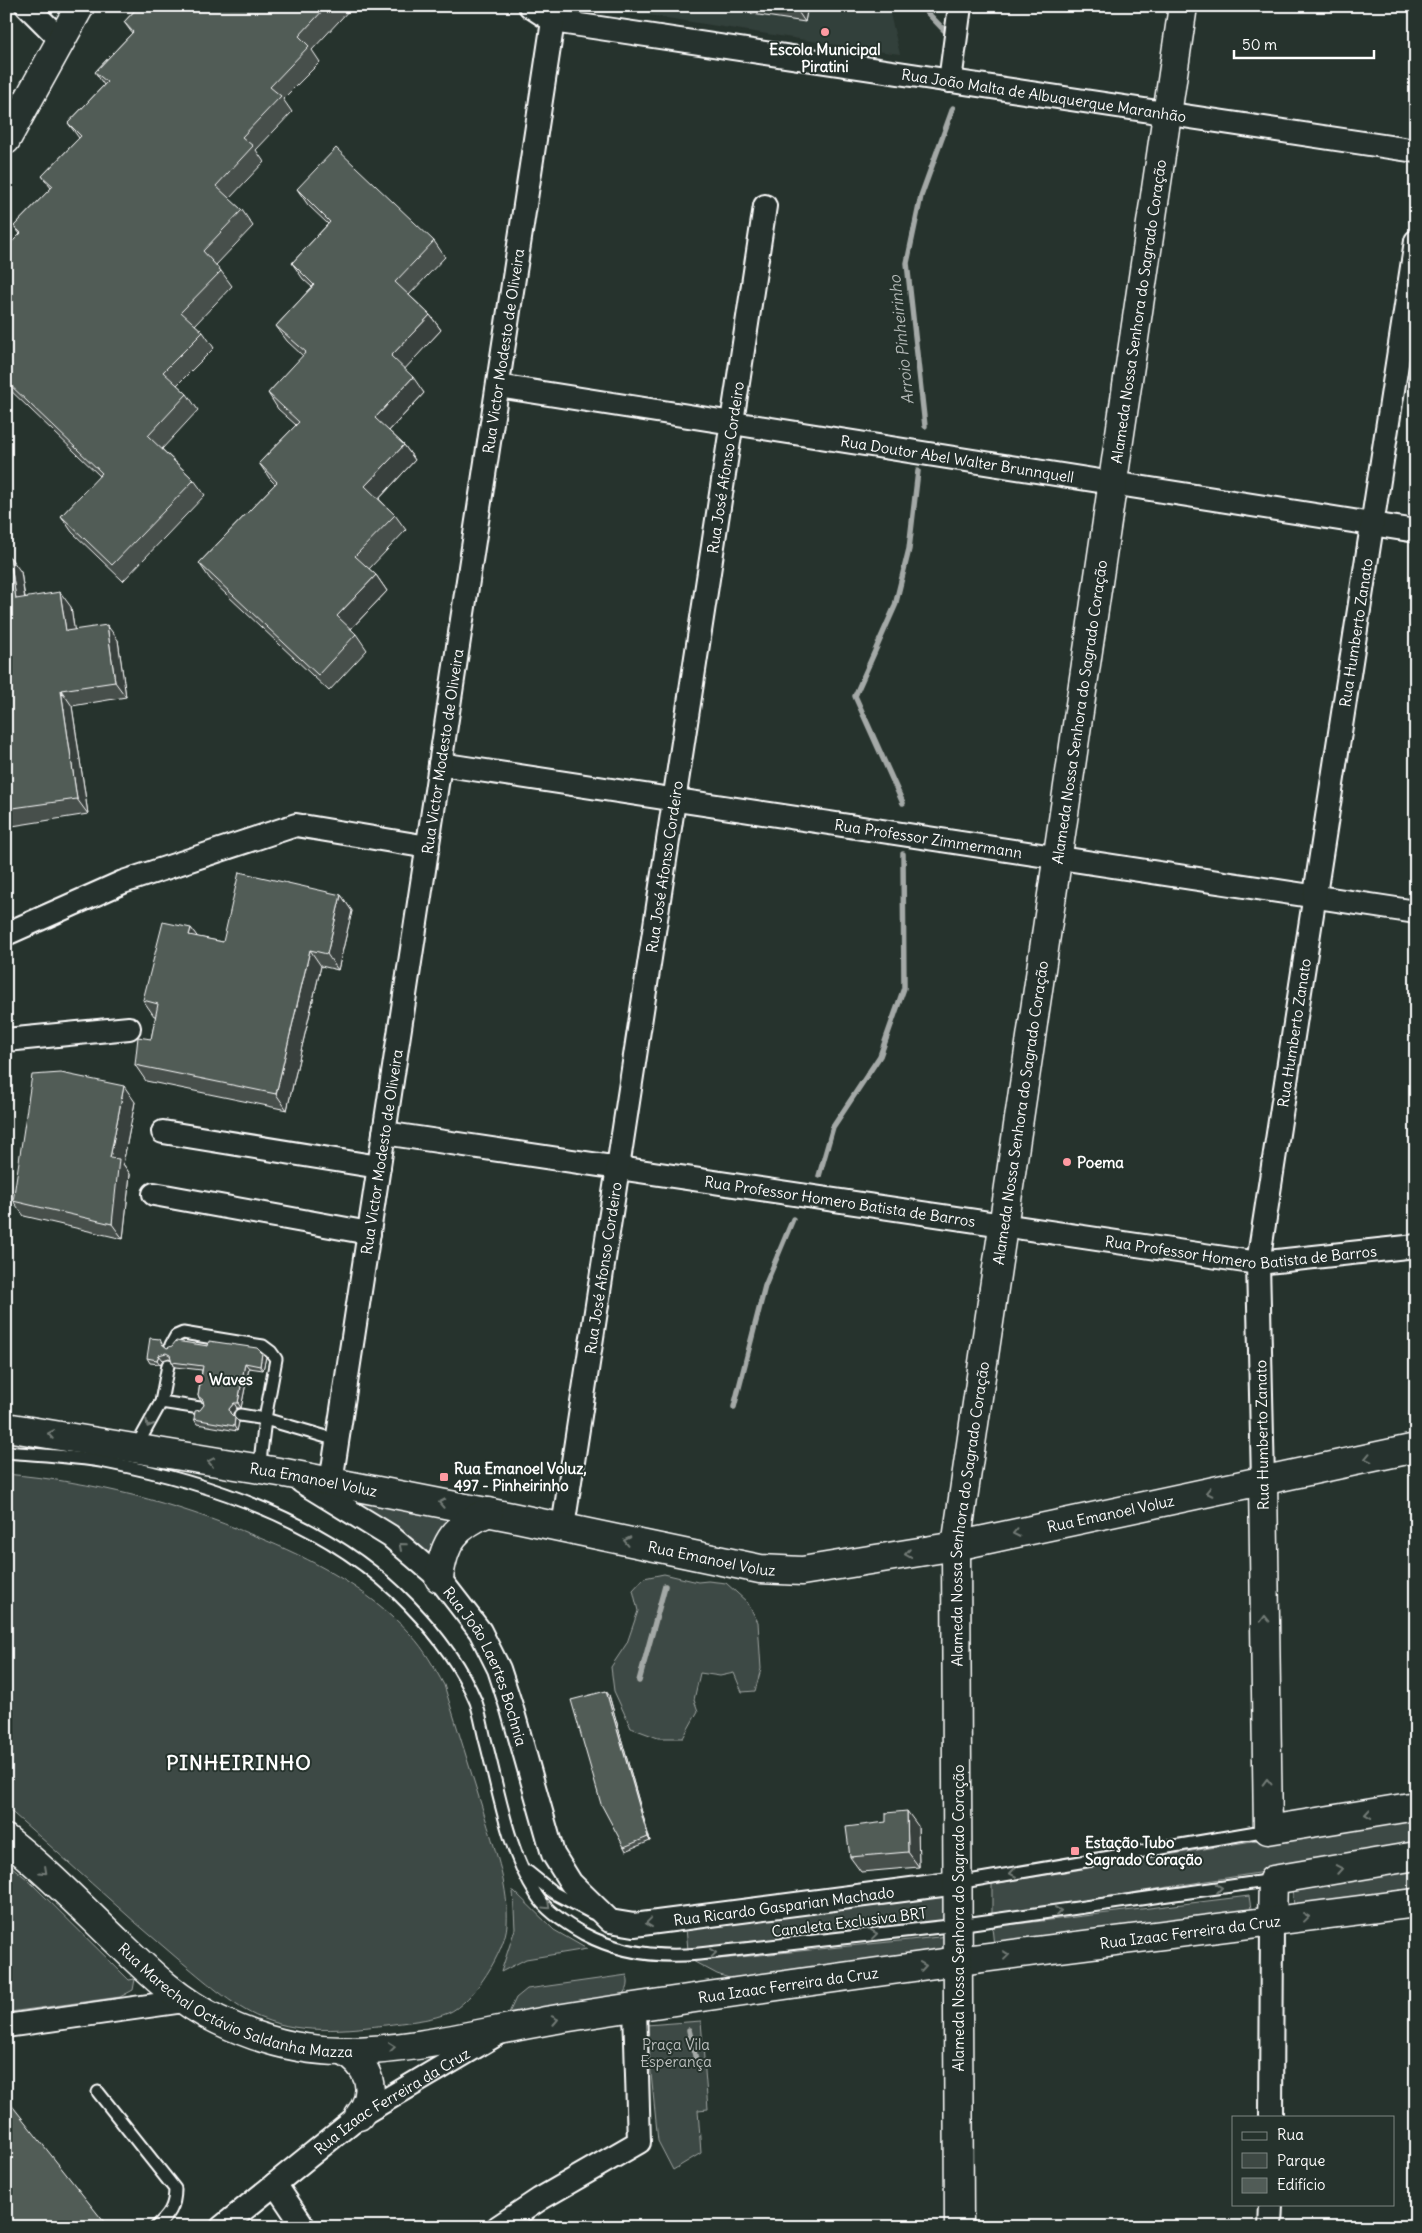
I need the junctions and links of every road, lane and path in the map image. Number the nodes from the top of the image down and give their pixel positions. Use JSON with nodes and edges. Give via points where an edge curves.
{"nodes":[{"id":1,"x":27,"y":6,"type":"edge"},
{"id":2,"x":80,"y":6,"type":"edge"},
{"id":3,"x":530,"y":6,"type":"edge"},
{"id":4,"x":960,"y":6,"type":"edge"},
{"id":5,"x":1183,"y":6,"type":"edge"},
{"id":6,"x":553,"y":21,"type":"junction"},
{"id":7,"x":61,"y":40,"type":"junction"},
{"id":8,"x":950,"y":81,"type":"junction"},
{"id":9,"x":1167,"y":113,"type":"junction"},
{"id":10,"x":6,"y":140,"type":"edge"},
{"id":11,"x":1416,"y":151,"type":"edge"},
{"id":12,"x":765,"y":206,"type":"dead end"},
{"id":13,"x":1416,"y":241,"type":"edge"},
{"id":14,"x":498,"y":386,"type":"junction"},
{"id":15,"x":731,"y":423,"type":"junction"},
{"id":16,"x":1113,"y":483,"type":"junction"},
{"id":17,"x":1372,"y":524,"type":"junction"},
{"id":18,"x":1416,"y":531,"type":"edge"},
{"id":19,"x":440,"y":764,"type":"junction"},
{"id":20,"x":674,"y":800,"type":"junction"},
{"id":21,"x":428,"y":847,"type":"junction"},
{"id":22,"x":1057,"y":858,"type":"junction"},
{"id":23,"x":1314,"y":896,"type":"junction"},
{"id":24,"x":1416,"y":912,"type":"edge"},
{"id":25,"x":6,"y":934,"type":"edge"},
{"id":26,"x":128,"y":1028,"type":"dead end"},
{"id":27,"x":6,"y":1040,"type":"edge"},
{"id":28,"x":163,"y":1132,"type":"dead end"},
{"id":29,"x":384,"y":1133,"type":"junction"},
{"id":30,"x":379,"y":1167,"type":"junction"},
{"id":31,"x":618,"y":1168,"type":"junction"},
{"id":32,"x":154,"y":1194,"type":"dead end"},
{"id":33,"x":1003,"y":1225,"type":"junction"},
{"id":34,"x":369,"y":1232,"type":"junction"},
{"id":35,"x":1416,"y":1246,"type":"edge"},
{"id":36,"x":1258,"y":1263,"type":"junction"},
{"id":37,"x":171,"y":1345,"type":"edge"},
{"id":38,"x":168,"y":1366,"type":"dead end"},
{"id":39,"x":162,"y":1402,"type":"junction"},
{"id":40,"x":200,"y":1408,"type":"edge"},
{"id":41,"x":240,"y":1415,"type":"dead end"},
{"id":42,"x":265,"y":1419,"type":"junction"},
{"id":43,"x":6,"y":1427,"type":"edge"},
{"id":44,"x":338,"y":1440,"type":"junction"},
{"id":45,"x":1416,"y":1448,"type":"edge"},
{"id":46,"x":134,"y":1449,"type":"junction"},
{"id":47,"x":6,"y":1452,"type":"edge"},
{"id":48,"x":272,"y":1471,"type":"junction"},
{"id":49,"x":1263,"y":1481,"type":"junction"},
{"id":50,"x":331,"y":1482,"type":"junction"},
{"id":51,"x":489,"y":1512,"type":"junction"},
{"id":52,"x":563,"y":1527,"type":"junction"},
{"id":53,"x":956,"y":1546,"type":"junction"},
{"id":54,"x":439,"y":1578,"type":"junction"},
{"id":55,"x":1416,"y":1806,"type":"edge"},
{"id":56,"x":1268,"y":1830,"type":"junction"},
{"id":57,"x":6,"y":1840,"type":"edge"},
{"id":58,"x":1416,"y":1856,"type":"edge"},
{"id":59,"x":521,"y":1866,"type":"junction"},
{"id":60,"x":1274,"y":1880,"type":"junction"},
{"id":61,"x":958,"y":1883,"type":"junction"},
{"id":62,"x":1416,"y":1903,"type":"edge"},
{"id":63,"x":610,"y":1921,"type":"junction"},
{"id":64,"x":1272,"y":1921,"type":"junction"},
{"id":65,"x":958,"y":1925,"type":"junction"},
{"id":66,"x":958,"y":1961,"type":"junction"},
{"id":67,"x":184,"y":2001,"type":"junction"},
{"id":68,"x":635,"y":2008,"type":"junction"},
{"id":69,"x":6,"y":2026,"type":"edge"},
{"id":70,"x":507,"y":2029,"type":"junction"},
{"id":71,"x":343,"y":2051,"type":"junction"},
{"id":72,"x":98,"y":2092,"type":"dead end"},
{"id":73,"x":359,"y":2116,"type":"junction"},
{"id":74,"x":1271,"y":2116,"type":"edge"},
{"id":75,"x":275,"y":2184,"type":"junction"},
{"id":76,"x":1271,"y":2206,"type":"edge"},
{"id":77,"x":156,"y":2227,"type":"edge"},
{"id":78,"x":222,"y":2227,"type":"edge"},
{"id":79,"x":304,"y":2227,"type":"edge"},
{"id":80,"x":498,"y":2227,"type":"edge"},
{"id":81,"x":959,"y":2227,"type":"edge"},
{"id":82,"x":1270,"y":2227,"type":"edge"}],
"edges":[{"from":1,"to":7,"type":"street"},
{"from":2,"to":7,"type":"main road"},
{"from":3,"to":6,"type":"street"},
{"from":4,"to":8,"type":"street"},
{"from":5,"to":9,"type":"main road","name":"Alameda Nossa Senhora do Sagrado Coração"},
{"from":6,"to":8,"type":"street","name":"Rua João Malta de Albuquerque Maranhão"},
{"from":6,"to":14,"type":"street","name":"Rua Victor Modesto de Oliveira"},
{"from":7,"to":10,"type":"main road"},
{"from":8,"to":9,"type":"street","name":"Rua João Malta de Albuquerque Maranhão"},
{"from":9,"to":11,"type":"street","name":"Rua João Malta de Albuquerque Maranhão"},
{"from":9,"to":16,"type":"main road","name":"Alameda Nossa Senhora do Sagrado Coração"},
{"from":12,"to":15,"type":"street","name":"Rua José Afonso Cordeiro"},
{"from":13,"to":17,"type":"street","name":"Rua Humberto Zanato"},
{"from":14,"to":15,"type":"street","name":"Rua Doutor Abel Walter Brunnquell"},
{"from":14,"to":19,"type":"street","name":"Rua Victor Modesto de Oliveira"},
{"from":15,"to":16,"type":"street","name":"Rua Doutor Abel Walter Brunnquell"},
{"from":15,"to":20,"type":"street","name":"Rua José Afonso Cordeiro"},
{"from":16,"to":17,"type":"street","name":"Rua Doutor Abel Walter Brunnquell"},
{"from":16,"to":22,"type":"main road","name":"Alameda Nossa Senhora do Sagrado Coração"},
{"from":17,"to":18,"type":"street","name":"Rua Doutor Abel Walter Brunnquell"},
{"from":17,"to":23,"type":"street","name":"Rua Humberto Zanato"},
{"from":19,"to":20,"type":"street","name":"Rua Professor Zimmermann"},
{"from":19,"to":21,"type":"street","name":"Rua Victor Modesto de Oliveira"},
{"from":20,"to":22,"type":"street","name":"Rua Professor Zimmermann"},
{"from":20,"to":31,"type":"street","name":"Rua José Afonso Cordeiro"},
{"from":21,"to":25,"type":"street","via":[[296,825],[123,882]]},
{"from":21,"to":29,"type":"street","name":"Rua Victor Modesto de Oliveira"},
{"from":22,"to":23,"type":"street","name":"Rua Professor Zimmermann"},
{"from":22,"to":33,"type":"main road","name":"Alameda Nossa Senhora do Sagrado Coração"},
{"from":23,"to":24,"type":"street","name":"Rua Professor Zimmermann"},
{"from":23,"to":36,"type":"street","name":"Rua Humberto Zanato"},
{"from":26,"to":27,"type":"street"},
{"from":28,"to":30,"type":"street"},
{"from":29,"to":30,"type":"street","name":"Rua Victor Modesto de Oliveira"},
{"from":29,"to":31,"type":"street","name":"Rua Professor Homero Batista de Barros"},
{"from":30,"to":34,"type":"street","name":"Rua Victor Modesto de Oliveira"},
{"from":31,"to":33,"type":"street","name":"Rua Professor Homero Batista de Barros"},
{"from":31,"to":52,"type":"street","name":"Rua José Afonso Cordeiro"},
{"from":32,"to":34,"type":"street"},
{"from":33,"to":36,"type":"street","name":"Rua Professor Homero Batista de Barros"},
{"from":33,"to":53,"type":"main road","name":"Alameda Nossa Senhora do Sagrado Coração"},
{"from":34,"to":44,"type":"street","name":"Rua Victor Modesto de Oliveira"},
{"from":35,"to":36,"type":"street","name":"Rua Professor Homero Batista de Barros"},
{"from":36,"to":49,"type":"street","name":"Rua Humberto Zanato"},
{"from":37,"to":42,"type":"lane","via":[[176,1336],[183,1333],[263,1346],[271,1352],[276,1359]]},
{"from":38,"to":39,"type":"lane"},
{"from":39,"to":40,"type":"lane"},
{"from":39,"to":46,"type":"lane","one_way":true},
{"from":41,"to":42,"type":"lane"},
{"from":42,"to":44,"type":"lane"},
{"from":42,"to":48,"type":"lane"},
{"from":46,"to":43,"type":"main road","name":"Rua Emanoel Voluz","one_way":true},
{"from":44,"to":50,"type":"street","name":"Rua Victor Modesto de Oliveira"},
{"from":45,"to":49,"type":"main road","name":"Rua Emanoel Voluz","one_way":true},
{"from":48,"to":46,"type":"main road","name":"Rua Emanoel Voluz","one_way":true},
{"from":47,"to":59,"type":"lane","name":"Canaleta Exclusiva BRT","via":[[104,1462],[202,1487],[304,1527],[363,1563],[409,1604],[447,1648],[476,1702]]},
{"from":48,"to":50,"type":"main road","name":"Rua Emanoel Voluz"},
{"from":54,"to":48,"type":"street","name":"Rua João Laertes Bochnia","one_way":true,"via":[[390,1536]]},
{"from":49,"to":53,"type":"main road","name":"Rua Emanoel Voluz","one_way":true},
{"from":56,"to":49,"type":"main road","name":"Rua Humberto Zanato","one_way":true},
{"from":51,"to":50,"type":"main road","name":"Rua Emanoel Voluz","one_way":true},
{"from":51,"to":52,"type":"main road","name":"Rua Emanoel Voluz"},
{"from":51,"to":54,"type":"main road","via":[[469,1520],[452,1536],[442,1555]]},
{"from":53,"to":52,"type":"main road","name":"Rua Emanoel Voluz","one_way":true,"via":[[802,1571],[760,1569]]},
{"from":53,"to":61,"type":"main road","name":"Alameda Nossa Senhora do Sagrado Coração"},
{"from":54,"to":63,"type":"street","name":"Rua João Laertes Bochnia","via":[[480,1631],[499,1669],[553,1854],[571,1883]]},
{"from":55,"to":56,"type":"main road","one_way":true},
{"from":56,"to":61,"type":"lane","one_way":true},
{"from":57,"to":67,"type":"main road","name":"Rua Marechal Octávio Saldanha Mazza","one_way":true,"via":[[47,1873]]},
{"from":60,"to":58,"type":"main road","one_way":true},
{"from":59,"to":63,"type":"lane","via":[[554,1893]]},
{"from":59,"to":65,"type":"lane","name":"Canaleta Exclusiva BRT","one_way":true,"via":[[538,1898],[562,1920],[611,1946],[654,1955],[699,1954]]},
{"from":60,"to":64,"type":"main road"},
{"from":65,"to":60,"type":"lane","name":"Canaleta Exclusiva BRT","one_way":true},
{"from":61,"to":63,"type":"street","name":"Rua Ricardo Gasparian Machado","one_way":true,"via":[[634,1925]]},
{"from":61,"to":65,"type":"main road","name":"Alameda Nossa Senhora do Sagrado Coração"},
{"from":64,"to":62,"type":"main road","name":"Rua Izaac Ferreira da Cruz","one_way":true},
{"from":66,"to":64,"type":"main road","name":"Rua Izaac Ferreira da Cruz","one_way":true},
{"from":64,"to":74,"type":"street"},
{"from":65,"to":66,"type":"main road","name":"Alameda Nossa Senhora do Sagrado Coração"},
{"from":68,"to":66,"type":"main road","name":"Rua Izaac Ferreira da Cruz","one_way":true},
{"from":66,"to":81,"type":"main road","name":"Alameda Nossa Senhora do Sagrado Coração"},
{"from":67,"to":69,"type":"street"},
{"from":67,"to":71,"type":"main road","name":"Rua Marechal Octávio Saldanha Mazza","via":[[236,2029],[275,2043]]},
{"from":70,"to":68,"type":"main road","name":"Rua Izaac Ferreira da Cruz","one_way":true},
{"from":68,"to":80,"type":"street","via":[[639,2142],[540,2198]]},
{"from":71,"to":70,"type":"main road","name":"Rua Marechal Octávio Saldanha Mazza","one_way":true,"via":[[418,2044]]},
{"from":70,"to":73,"type":"street","name":"Rua Izaac Ferreira da Cruz"},
{"from":71,"to":73,"type":"main road","via":[[359,2061],[368,2076],[370,2093]]},
{"from":72,"to":77,"type":"lane","via":[[175,2189],[175,2202],[169,2215]]},
{"from":73,"to":75,"type":"street","name":"Rua Izaac Ferreira da Cruz"},
{"from":75,"to":78,"type":"street","name":"Rua Izaac Ferreira da Cruz"},
{"from":75,"to":79,"type":"street"},
{"from":76,"to":82,"type":"street"}]}
